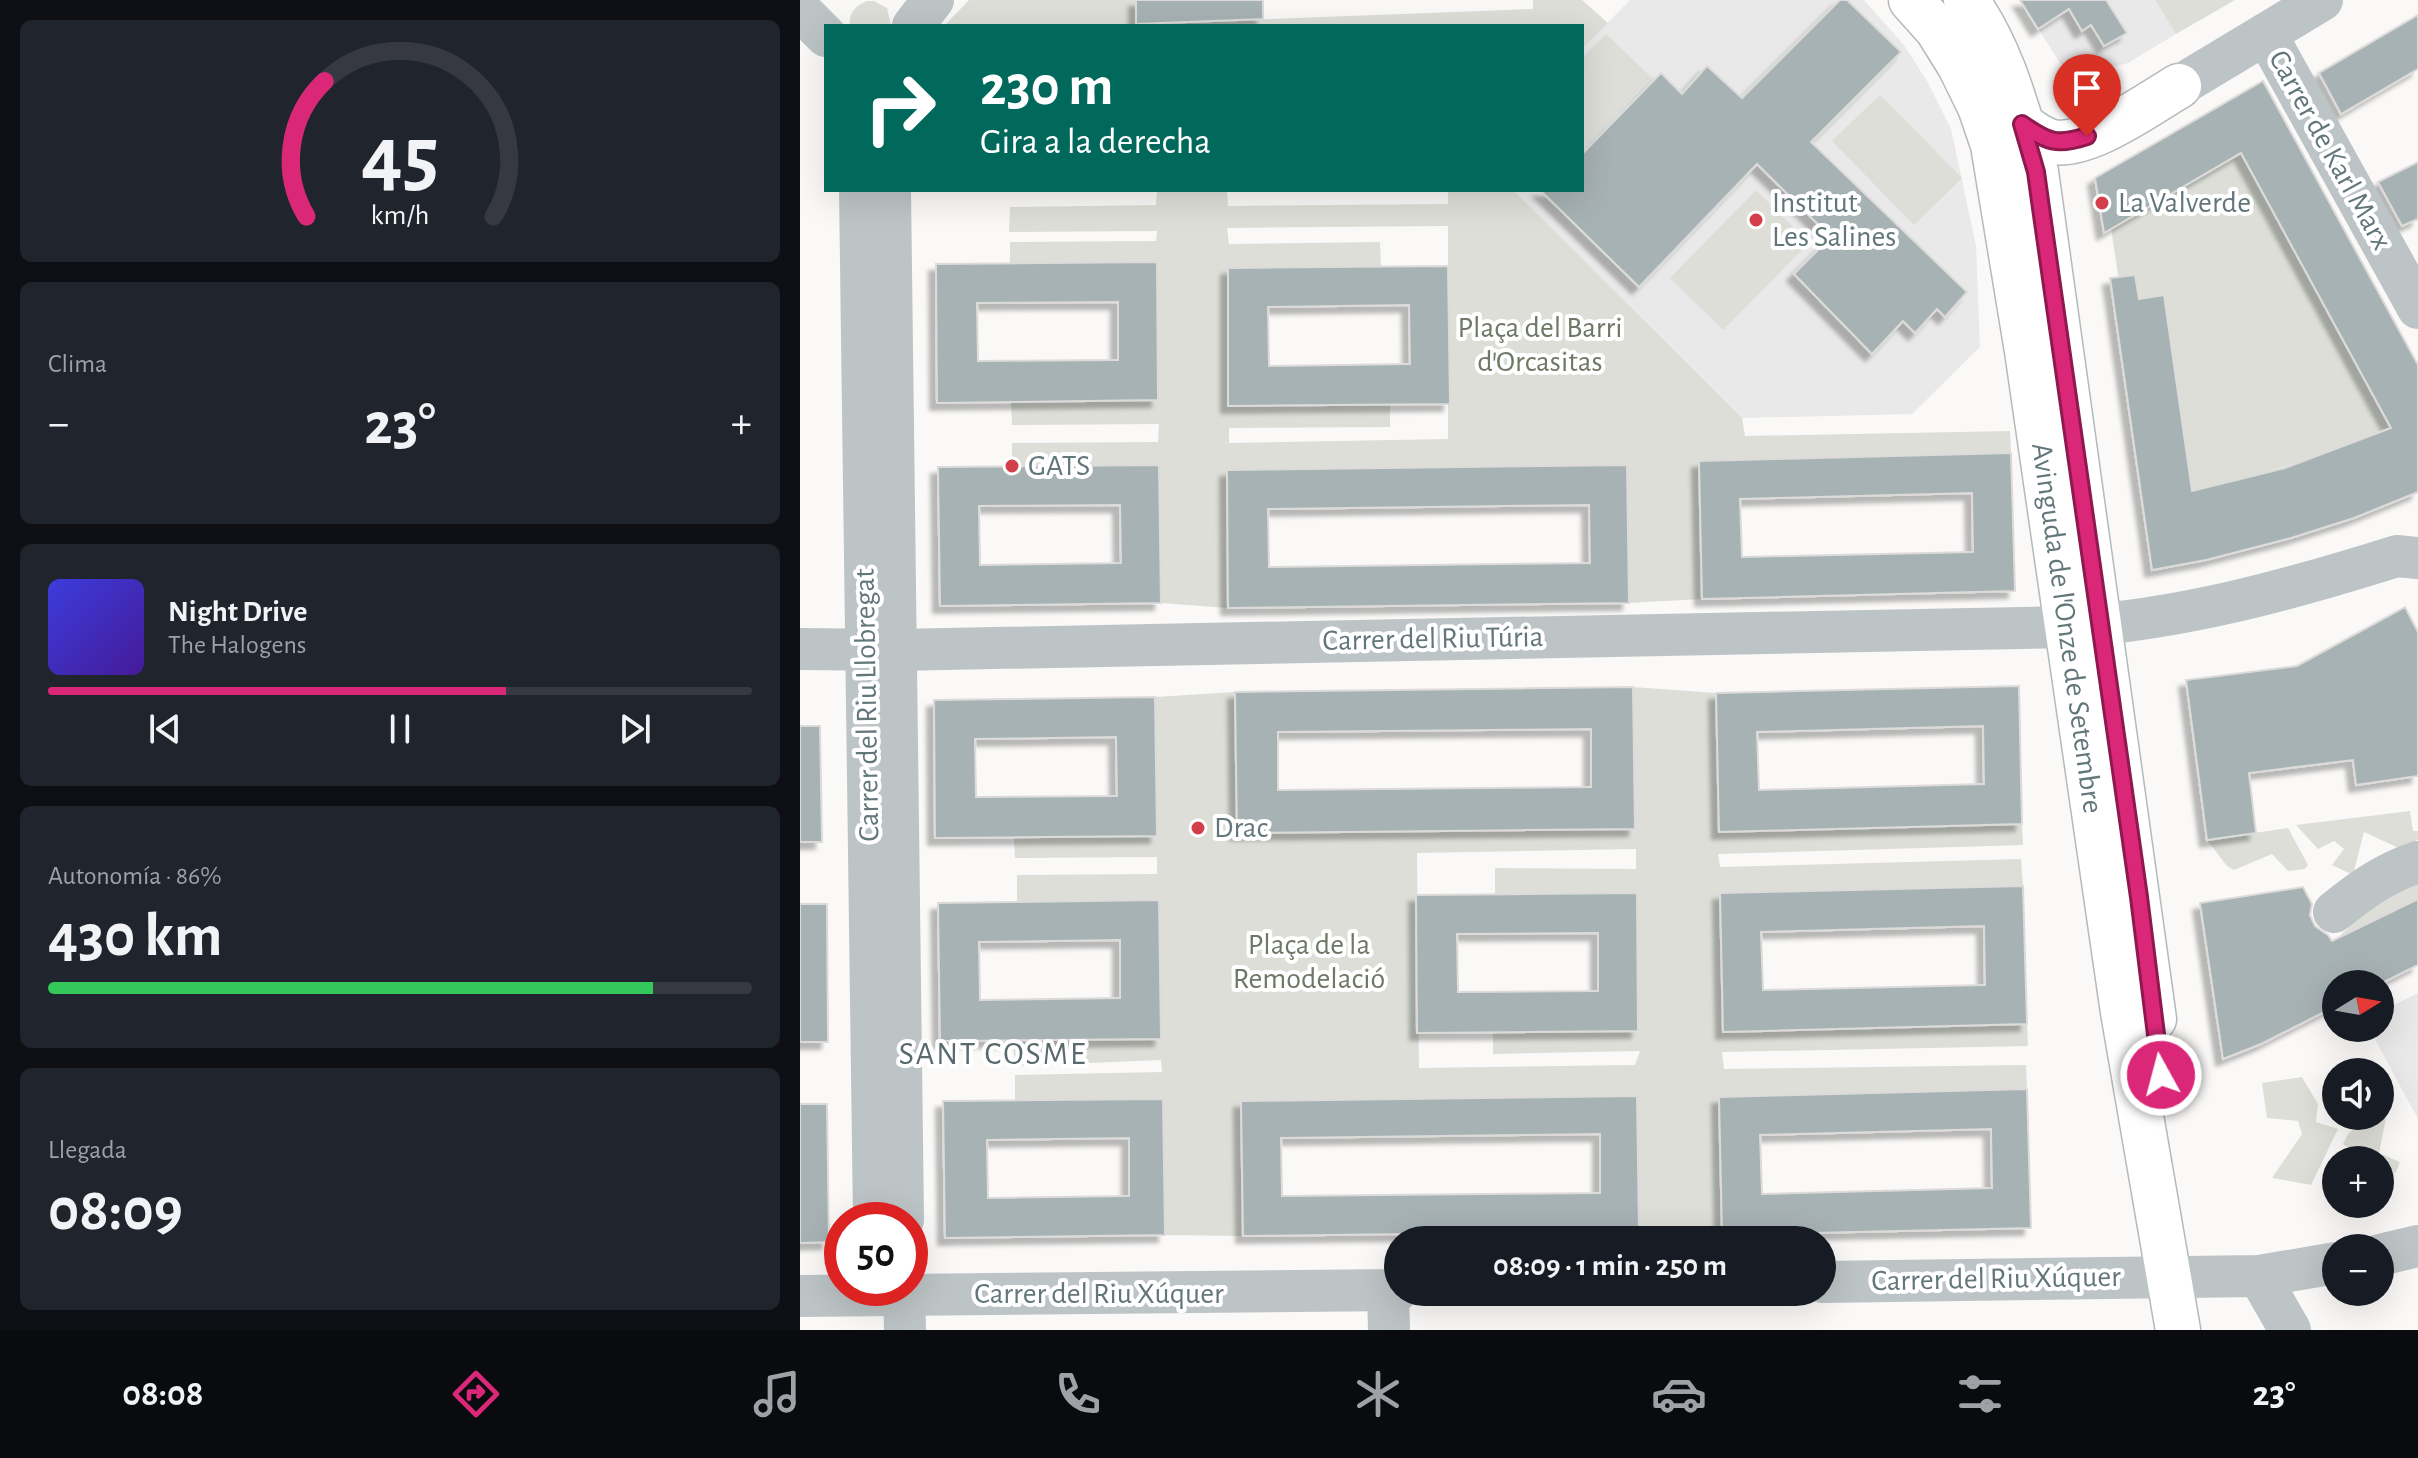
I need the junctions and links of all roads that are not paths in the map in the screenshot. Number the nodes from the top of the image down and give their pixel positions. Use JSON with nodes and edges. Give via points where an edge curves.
{"nodes":[{"id":1,"x":835,"y":0,"type":"edge"},
{"id":2,"x":904,"y":0,"type":"edge"},
{"id":3,"x":933,"y":0,"type":"edge"},
{"id":4,"x":2322,"y":0,"type":"edge"},
{"id":5,"x":800,"y":10,"type":"edge"},
{"id":6,"x":1950,"y":14,"type":"edge"},
{"id":7,"x":829,"y":24,"type":"edge"},
{"id":8,"x":912,"y":24,"type":"edge"},
{"id":9,"x":914,"y":24,"type":"edge"},
{"id":10,"x":824,"y":34,"type":"edge"},
{"id":11,"x":2266,"y":34,"type":"junction"},
{"id":12,"x":2179,"y":86,"type":"junction"},
{"id":13,"x":2022,"y":124,"type":"junction"},
{"id":14,"x":860,"y":192,"type":"edge"},
{"id":15,"x":890,"y":192,"type":"edge"},
{"id":16,"x":2044,"y":229,"type":"junction"},
{"id":17,"x":2406,"y":260,"type":"edge"},
{"id":18,"x":2418,"y":308,"type":"edge"},
{"id":19,"x":2413,"y":560,"type":"edge"},
{"id":20,"x":2083,"y":626,"type":"junction"},
{"id":21,"x":800,"y":649,"type":"edge"},
{"id":22,"x":882,"y":650,"type":"junction"},
{"id":23,"x":2418,"y":862,"type":"edge"},
{"id":24,"x":2334,"y":912,"type":"dead end"},
{"id":25,"x":874,"y":1202,"type":"edge"},
{"id":26,"x":902,"y":1202,"type":"edge"},
{"id":27,"x":2418,"y":1246,"type":"edge"},
{"id":28,"x":2394,"y":1252,"type":"edge"},
{"id":29,"x":2322,"y":1265,"type":"edge"},
{"id":30,"x":2170,"y":1276,"type":"junction"},
{"id":31,"x":2259,"y":1276,"type":"junction"},
{"id":32,"x":1836,"y":1282,"type":"edge"},
{"id":33,"x":800,"y":1296,"type":"edge"},
{"id":34,"x":824,"y":1298,"type":"edge"},
{"id":35,"x":928,"y":1304,"type":"edge"},
{"id":36,"x":1384,"y":1304,"type":"edge"},
{"id":37,"x":2178,"y":1330,"type":"edge"},
{"id":38,"x":2290,"y":1330,"type":"edge"}],
"edges":[{"from":1,"to":7,"type":"street"},
{"from":2,"to":8,"type":"street"},
{"from":3,"to":9,"type":"street"},
{"from":4,"to":11,"type":"street"},
{"from":5,"to":10,"type":"street"},
{"from":6,"to":12,"type":"main road","via":[[2006,56],[2039,112],[2055,124],[2092,120]]},
{"from":6,"to":13,"type":"main road","via":[[1996,102]]},
{"from":6,"to":20,"type":"main road","name":"Avinguda de l'Onze de Setembre","via":[[1960,66],[1993,145],[2027,351]]},
{"from":11,"to":12,"type":"street"},
{"from":11,"to":17,"type":"street","name":"Carrer de Karl Marx"},
{"from":12,"to":13,"type":"main road","via":[[2077,140],[2051,142]]},
{"from":12,"to":16,"type":"main road","via":[[2066,166],[2050,196]]},
{"from":13,"to":16,"type":"main road","name":"Avinguda de l'Onze de Setembre"},
{"from":14,"to":22,"type":"street","name":"Carrer del Riu Llobregat"},
{"from":15,"to":22,"type":"street","name":"Carrer del Riu Llobregat"},
{"from":16,"to":20,"type":"main road","name":"Avinguda de l'Onze de Setembre"},
{"from":17,"to":18,"type":"street","name":"Carrer de Karl Marx"},
{"from":19,"to":20,"type":"street","name":"Carrer del Riu Túria","via":[[2201,609]]},
{"from":20,"to":22,"type":"street","name":"Carrer del Riu Túria"},
{"from":20,"to":30,"type":"main road","name":"Avinguda de l'Onze de Setembre","via":[[2123,1012]]},
{"from":21,"to":22,"type":"street","name":"Carrer del Riu Túria"},
{"from":22,"to":25,"type":"street","name":"Carrer del Riu Llobregat"},
{"from":22,"to":26,"type":"street","name":"Carrer del Riu Llobregat"},
{"from":23,"to":24,"type":"street","via":[[2389,872]]},
{"from":27,"to":28,"type":"street"},
{"from":29,"to":31,"type":"street","name":"Carrer del Riu Xúquer"},
{"from":30,"to":31,"type":"street","name":"Carrer del Riu Xúquer"},
{"from":30,"to":32,"type":"street","name":"Carrer del Riu Xúquer"},
{"from":30,"to":37,"type":"main road","name":"Avinguda de l'Onze de Setembre"},
{"from":31,"to":38,"type":"street"},
{"from":33,"to":34,"type":"street","name":"Carrer del Riu Xúquer"},
{"from":35,"to":36,"type":"street","name":"Carrer del Riu Xúquer"}]}
